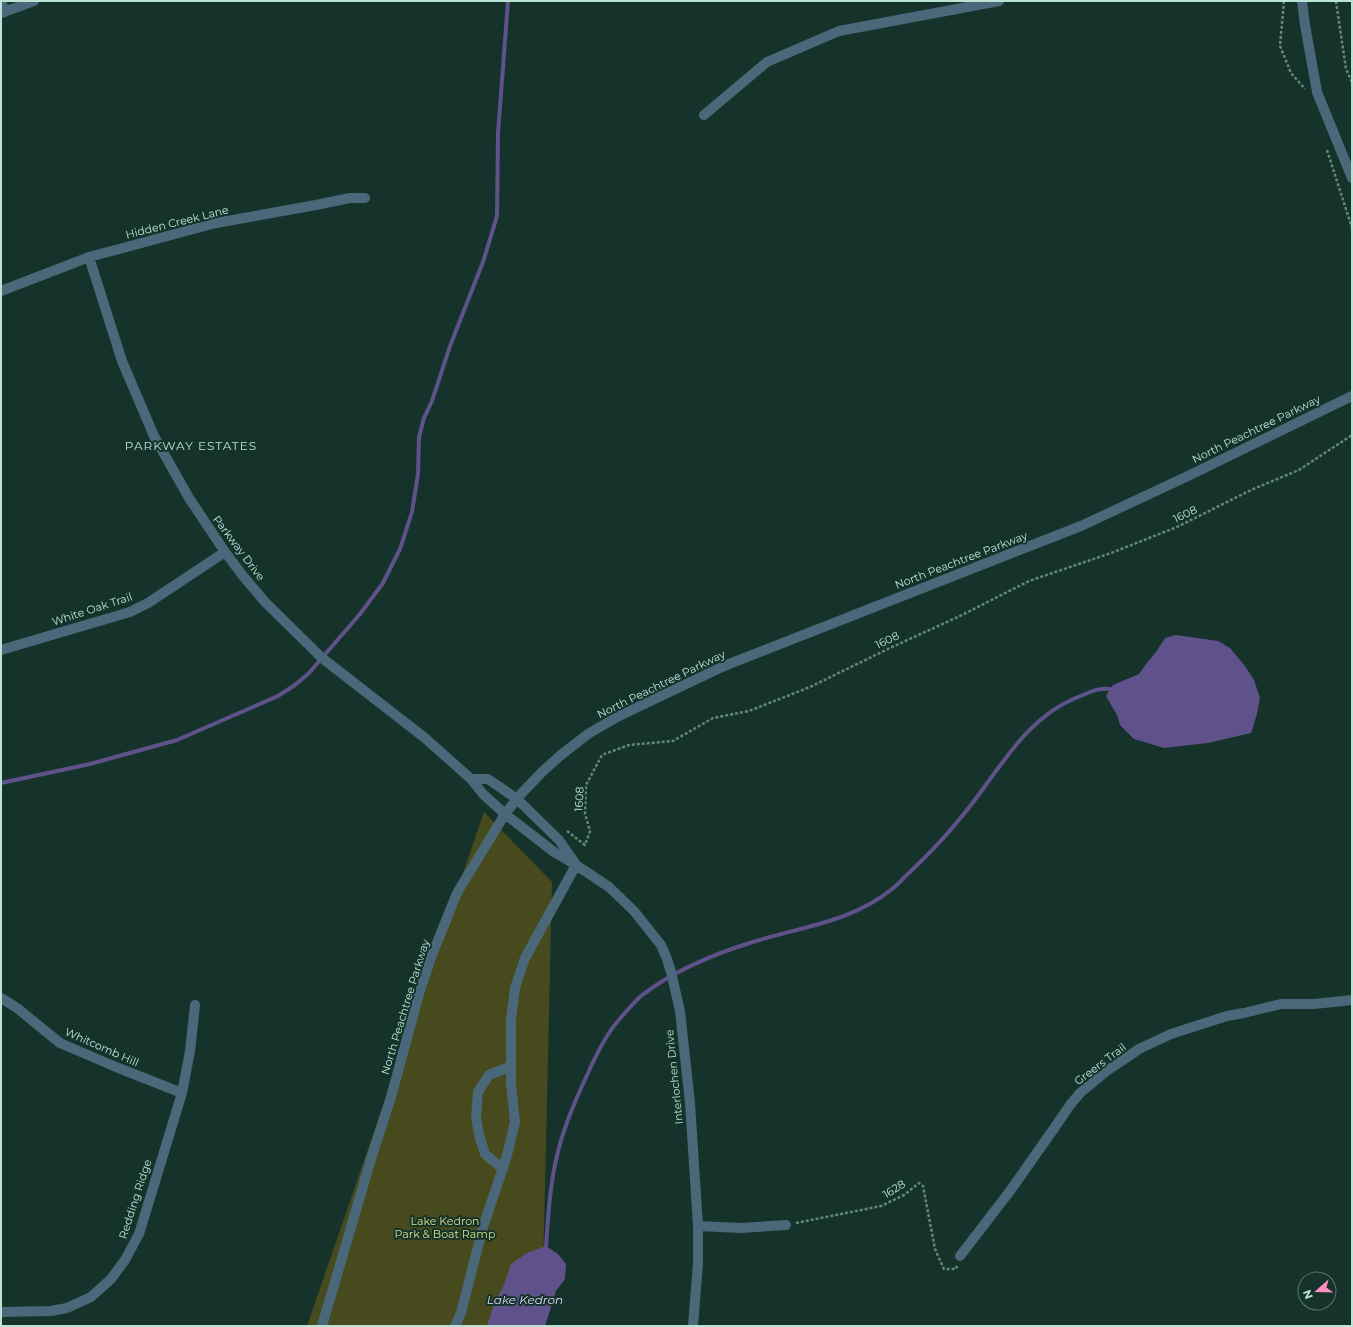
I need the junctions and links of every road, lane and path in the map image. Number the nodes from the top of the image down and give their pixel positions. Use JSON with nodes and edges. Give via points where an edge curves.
{"nodes":[{"id":1,"x":1,"y":1,"type":"edge"},
{"id":2,"x":34,"y":1,"type":"edge"},
{"id":3,"x":999,"y":1,"type":"edge"},
{"id":4,"x":1302,"y":1,"type":"edge"},
{"id":5,"x":1336,"y":1,"type":"edge"},
{"id":6,"x":3,"y":12,"type":"edge"},
{"id":7,"x":1352,"y":82,"type":"edge"},
{"id":8,"x":704,"y":115,"type":"dead end"},
{"id":9,"x":1352,"y":178,"type":"edge"},
{"id":10,"x":365,"y":198,"type":"dead end"},
{"id":11,"x":89,"y":257,"type":"junction"},
{"id":12,"x":1,"y":291,"type":"edge"},
{"id":13,"x":1352,"y":396,"type":"edge"},
{"id":14,"x":1352,"y":435,"type":"edge"},
{"id":15,"x":225,"y":552,"type":"junction"},
{"id":16,"x":1,"y":650,"type":"edge"},
{"id":17,"x":471,"y":779,"type":"junction"},
{"id":18,"x":517,"y":799,"type":"junction"},
{"id":19,"x":505,"y":814,"type":"junction"},
{"id":20,"x":561,"y":826,"type":"dead end"},
{"id":21,"x":576,"y":865,"type":"junction"},
{"id":22,"x":1,"y":998,"type":"edge"},
{"id":23,"x":1352,"y":1000,"type":"edge"},
{"id":24,"x":195,"y":1005,"type":"dead end"},
{"id":25,"x":511,"y":1066,"type":"junction"},
{"id":26,"x":182,"y":1093,"type":"junction"},
{"id":27,"x":503,"y":1169,"type":"junction"},
{"id":28,"x":786,"y":1225,"type":"joint"},
{"id":29,"x":698,"y":1226,"type":"junction"},
{"id":30,"x":960,"y":1256,"type":"joint"},
{"id":31,"x":1,"y":1312,"type":"edge"},
{"id":32,"x":322,"y":1326,"type":"edge"},
{"id":33,"x":455,"y":1326,"type":"edge"},
{"id":34,"x":693,"y":1326,"type":"edge"}],
"edges":[{"from":1,"to":6,"type":"street"},
{"from":2,"to":6,"type":"street"},
{"from":3,"to":8,"type":"street","via":[[839,31],[767,62]]},
{"from":4,"to":9,"type":"street","via":[[1317,92]]},
{"from":5,"to":7,"type":"path","via":[[1346,69]]},
{"from":10,"to":11,"type":"street","name":"Hidden Creek Lane","via":[[350,198],[216,223]]},
{"from":11,"to":12,"type":"street","name":"Hidden Creek Lane"},
{"from":11,"to":15,"type":"street","name":"Parkway Drive","via":[[122,361],[154,436],[189,498]]},
{"from":13,"to":18,"type":"street","name":"North Peachtree Parkway","via":[[1081,526],[692,680],[616,717],[588,734],[543,770]]},
{"from":14,"to":20,"type":"path","name":"1608","via":[[1299,470],[1251,490],[1177,527],[1029,581],[810,687],[749,711],[713,718],[672,742],[629,745],[602,755],[586,785],[585,814],[590,831],[585,845]]},
{"from":15,"to":16,"type":"street","name":"White Oak Trail","via":[[148,603],[130,612]]},
{"from":15,"to":17,"type":"street","name":"Parkway Drive","via":[[265,602],[317,654],[425,738]]},
{"from":17,"to":18,"type":"street","via":[[488,779]]},
{"from":17,"to":19,"type":"street","name":"Parkway Drive"},
{"from":18,"to":19,"type":"street","name":"North Peachtree Parkway"},
{"from":18,"to":21,"type":"street","name":"Interlochen Drive","via":[[560,840]]},
{"from":19,"to":21,"type":"street","name":"Interlochen Drive","via":[[554,852]]},
{"from":19,"to":32,"type":"street","name":"North Peachtree Parkway","via":[[457,893],[432,955]]},
{"from":21,"to":25,"type":"street","via":[[525,958],[515,988],[511,1020]]},
{"from":21,"to":29,"type":"street","name":"Interlochen Drive","via":[[608,887],[634,911],[660,945],[667,960],[680,1011],[690,1103]]},
{"from":22,"to":26,"type":"street","name":"Whitcomb Hill","via":[[60,1043]]},
{"from":23,"to":30,"type":"street","name":"Greers Trail","via":[[1281,1004],[1227,1016],[1171,1034],[1139,1049],[1108,1070],[1070,1104],[1010,1191]]},
{"from":24,"to":26,"type":"street","name":"Redding Ridge"},
{"from":25,"to":27,"type":"street","via":[[515,1122]]},
{"from":25,"to":27,"type":"street","via":[[489,1075],[478,1092],[476,1117],[485,1154]]},
{"from":26,"to":31,"type":"street","name":"Redding Ridge","via":[[139,1234],[112,1280],[91,1297],[67,1308],[51,1311]]},
{"from":27,"to":33,"type":"street","via":[[483,1227],[461,1313]]},
{"from":28,"to":29,"type":"street","via":[[741,1228]]},
{"from":28,"to":30,"type":"path","name":"1628","via":[[881,1206],[904,1195],[919,1183],[923,1186],[935,1249],[944,1269],[956,1269]]},
{"from":29,"to":34,"type":"street","name":"Interlochen Drive"}]}
